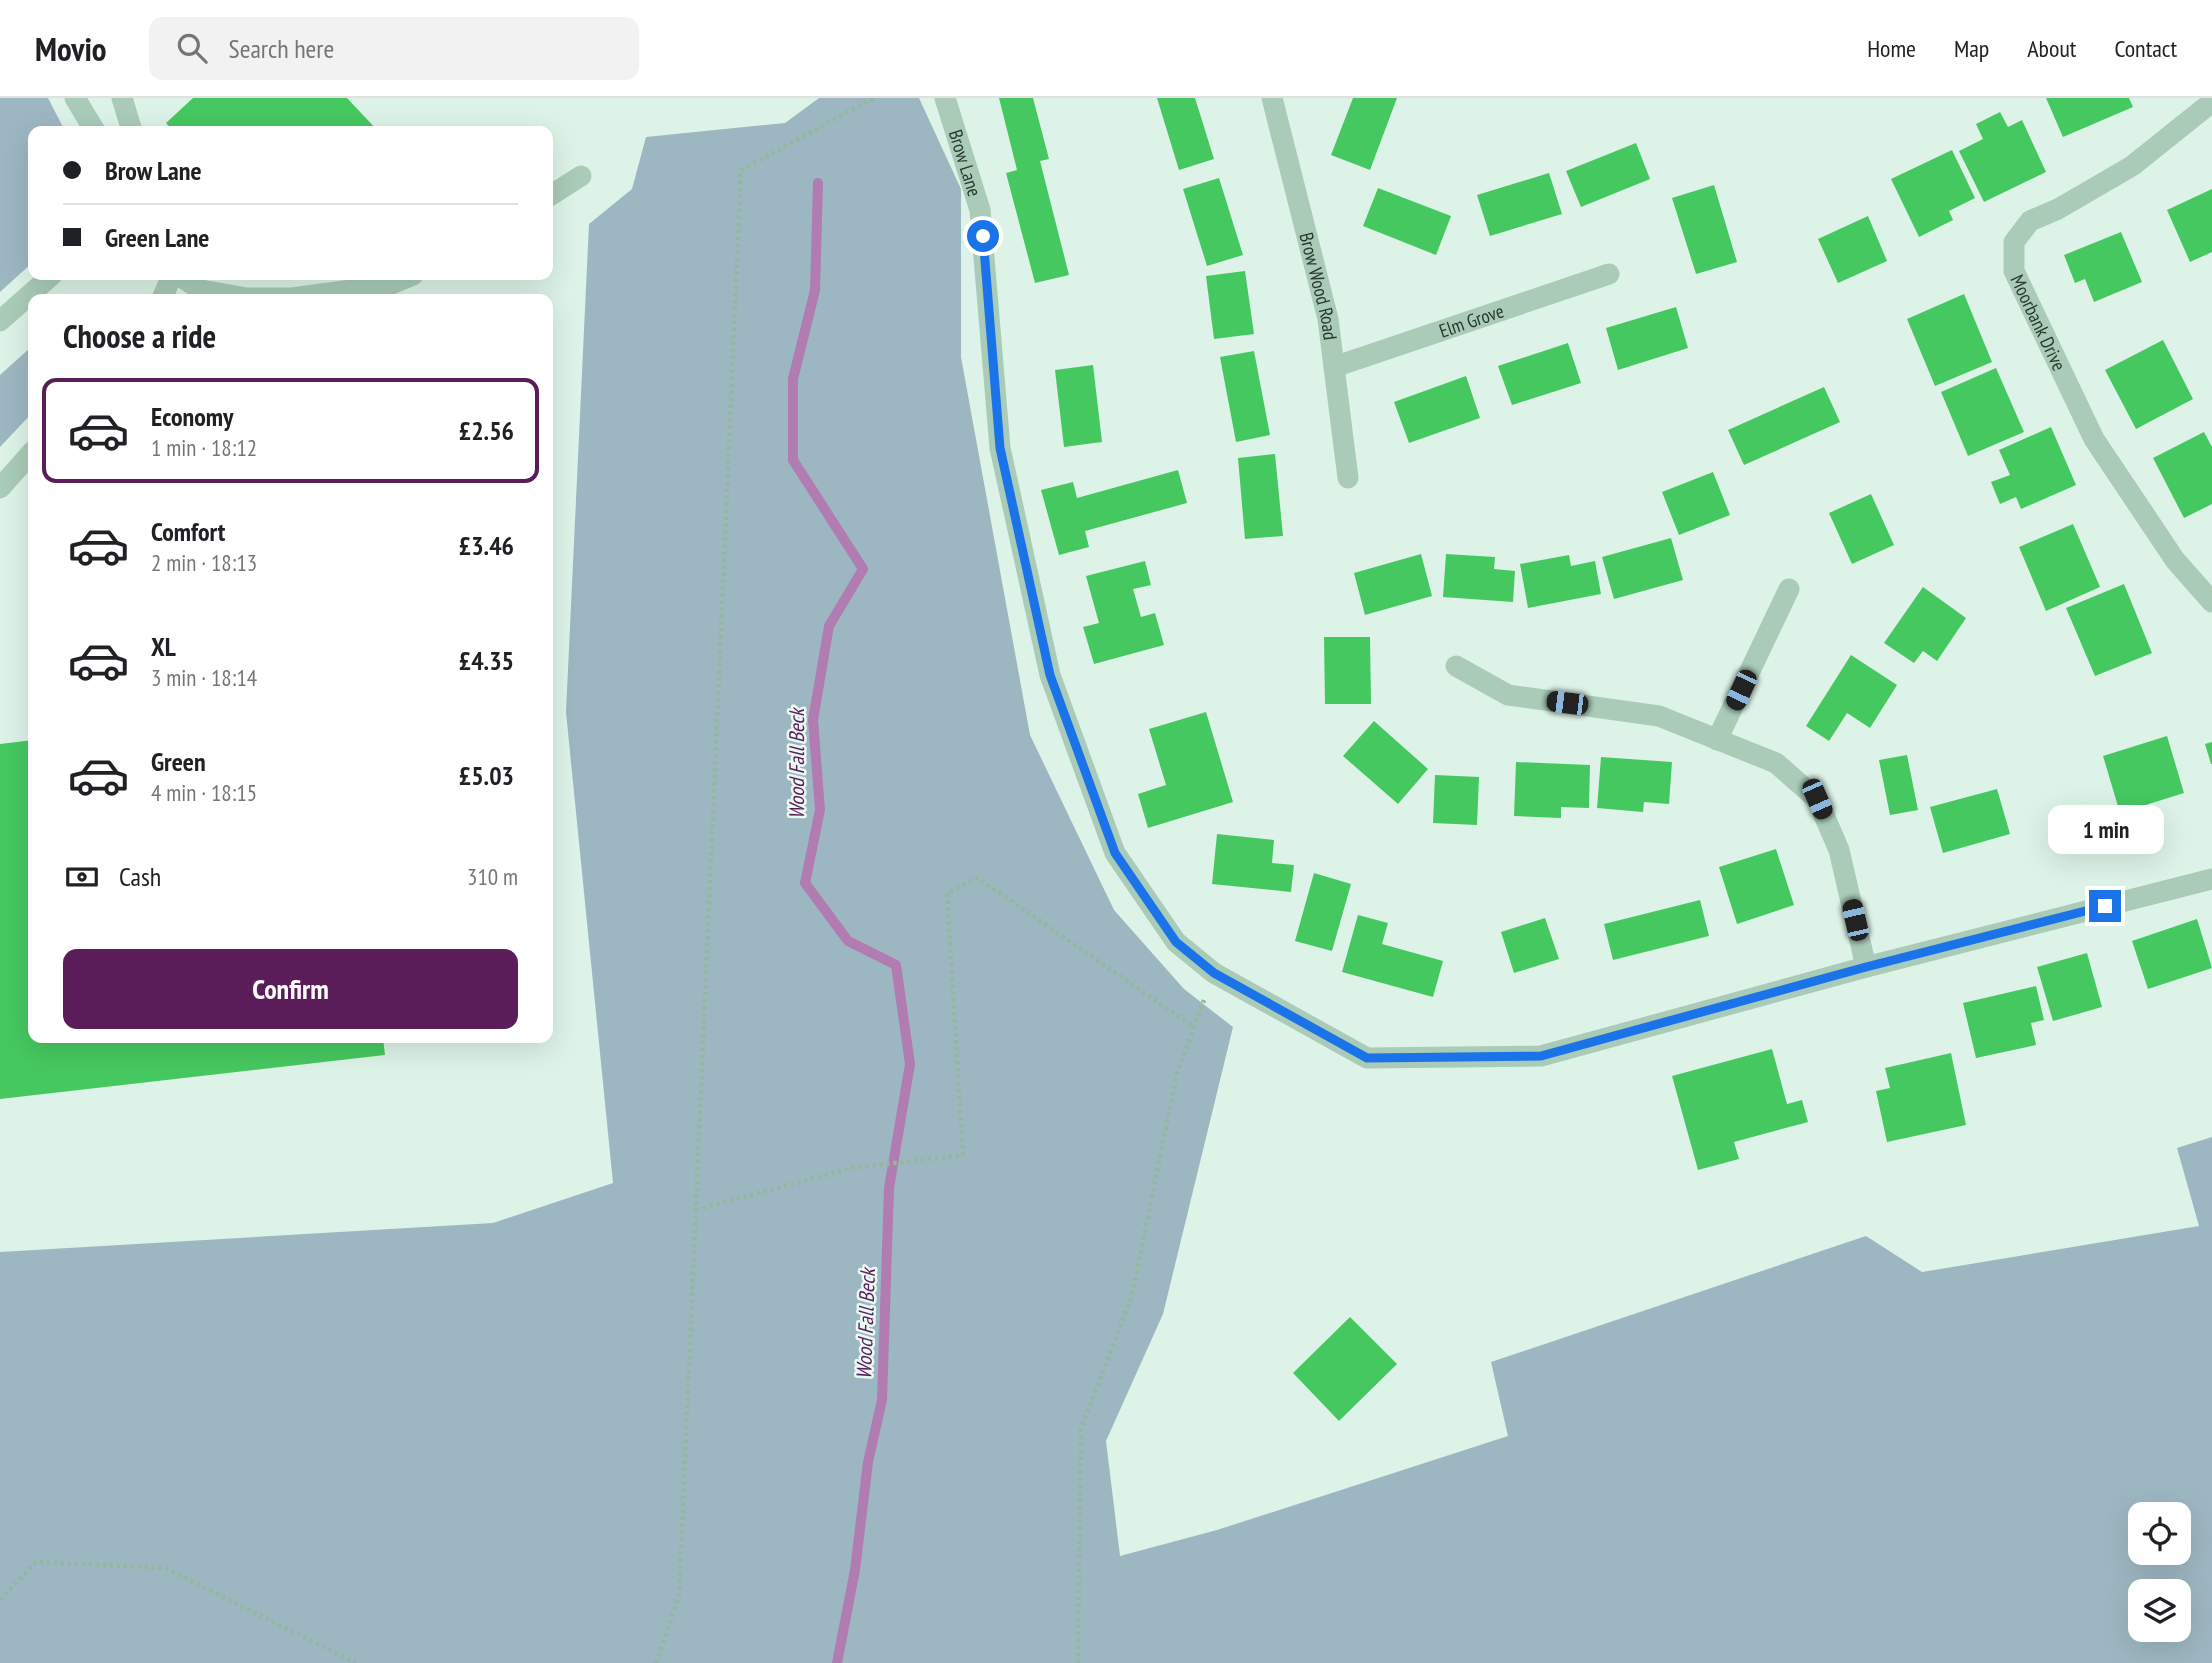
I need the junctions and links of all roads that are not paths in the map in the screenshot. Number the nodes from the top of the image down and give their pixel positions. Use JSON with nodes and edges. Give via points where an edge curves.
{"nodes":[{"id":1,"x":75,"y":98,"type":"edge"},
{"id":2,"x":122,"y":98,"type":"edge"},
{"id":3,"x":945,"y":98,"type":"edge"},
{"id":4,"x":1272,"y":98,"type":"edge"},
{"id":5,"x":2212,"y":102,"type":"edge"},
{"id":6,"x":92,"y":126,"type":"edge"},
{"id":7,"x":130,"y":126,"type":"edge"},
{"id":8,"x":581,"y":176,"type":"dead end"},
{"id":9,"x":553,"y":194,"type":"edge"},
{"id":10,"x":1609,"y":274,"type":"dead end"},
{"id":11,"x":46,"y":280,"type":"edge"},
{"id":12,"x":186,"y":280,"type":"edge"},
{"id":13,"x":401,"y":280,"type":"edge"},
{"id":14,"x":31,"y":294,"type":"edge"},
{"id":15,"x":224,"y":294,"type":"edge"},
{"id":16,"x":323,"y":294,"type":"edge"},
{"id":17,"x":28,"y":296,"type":"edge"},
{"id":18,"x":0,"y":321,"type":"edge"},
{"id":19,"x":1334,"y":367,"type":"junction"},
{"id":20,"x":28,"y":457,"type":"edge"},
{"id":21,"x":1348,"y":478,"type":"dead end"},
{"id":22,"x":0,"y":488,"type":"edge"},
{"id":23,"x":1789,"y":589,"type":"dead end"},
{"id":24,"x":2212,"y":601,"type":"edge"},
{"id":25,"x":1456,"y":666,"type":"dead end"},
{"id":26,"x":1717,"y":740,"type":"junction"},
{"id":27,"x":2212,"y":879,"type":"edge"},
{"id":28,"x":1866,"y":967,"type":"junction"}],
"edges":[{"from":1,"to":6,"type":"street"},
{"from":2,"to":7,"type":"street"},
{"from":3,"to":28,"type":"street","name":"Brow Lane","via":[[981,210],[1000,448],[1050,675],[1115,853],[1176,942],[1214,973],[1367,1058],[1541,1056]]},
{"from":4,"to":19,"type":"street","name":"Brow Wood Road","via":[[1328,319]]},
{"from":5,"to":24,"type":"street","name":"Moorbank Drive","via":[[2132,166],[2030,221],[2014,242],[2014,271],[2094,439],[2175,560]]},
{"from":8,"to":9,"type":"street"},
{"from":10,"to":19,"type":"street","name":"Elm Grove"},
{"from":11,"to":14,"type":"street"},
{"from":12,"to":15,"type":"street","via":[[201,290]]},
{"from":13,"to":16,"type":"street"},
{"from":17,"to":18,"type":"street"},
{"from":19,"to":21,"type":"street","name":"Brow Wood Road"},
{"from":20,"to":22,"type":"street"},
{"from":23,"to":26,"type":"street"},
{"from":25,"to":26,"type":"street","via":[[1508,695],[1659,716]]},
{"from":26,"to":28,"type":"street","via":[[1776,763],[1817,799],[1839,850]]},
{"from":27,"to":28,"type":"street","name":"Brow Lane"}]}
